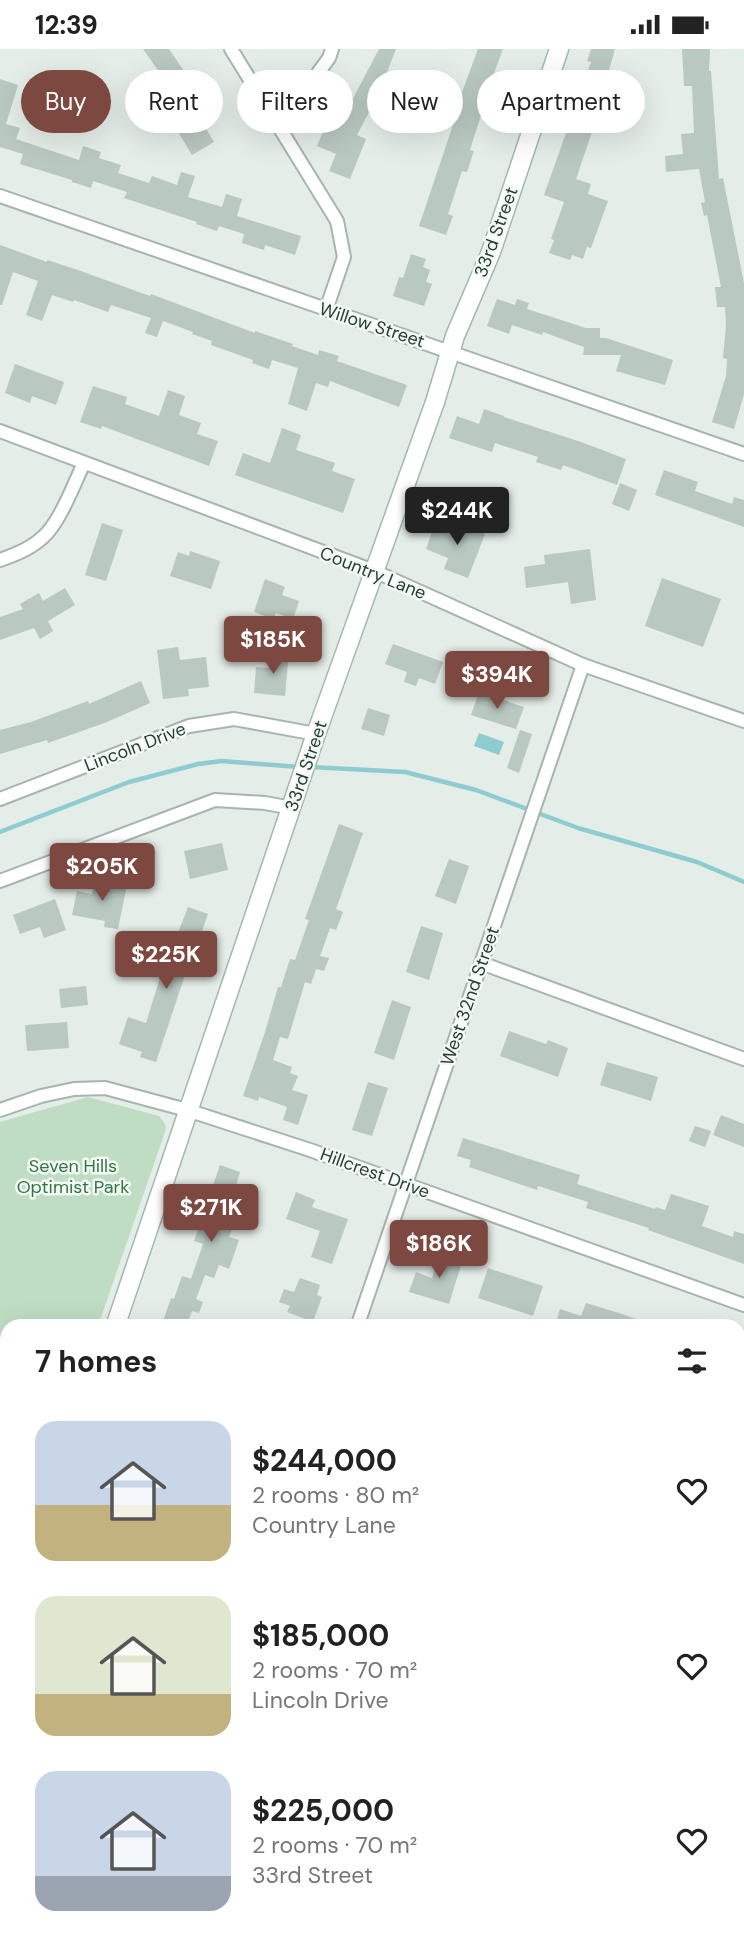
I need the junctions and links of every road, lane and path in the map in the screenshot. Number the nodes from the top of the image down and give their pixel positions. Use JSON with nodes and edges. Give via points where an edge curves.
{"nodes":[{"id":1,"x":231,"y":49,"type":"edge"},
{"id":2,"x":332,"y":49,"type":"edge"},
{"id":3,"x":559,"y":49,"type":"edge"},
{"id":4,"x":244,"y":70,"type":"edge"},
{"id":5,"x":320,"y":70,"type":"edge"},
{"id":6,"x":283,"y":133,"type":"edge"},
{"id":7,"x":0,"y":196,"type":"edge"},
{"id":8,"x":327,"y":310,"type":"junction"},
{"id":9,"x":450,"y":351,"type":"junction"},
{"id":10,"x":0,"y":431,"type":"edge"},
{"id":11,"x":744,"y":454,"type":"edge"},
{"id":12,"x":84,"y":463,"type":"junction"},
{"id":13,"x":0,"y":561,"type":"edge"},
{"id":14,"x":374,"y":571,"type":"junction"},
{"id":15,"x":583,"y":665,"type":"junction"},
{"id":16,"x":744,"y":721,"type":"edge"},
{"id":17,"x":314,"y":742,"type":"junction"},
{"id":18,"x":0,"y":799,"type":"edge"},
{"id":19,"x":292,"y":808,"type":"junction"},
{"id":20,"x":0,"y":881,"type":"edge"},
{"id":21,"x":481,"y":963,"type":"junction"},
{"id":22,"x":744,"y":1059,"type":"edge"},
{"id":23,"x":0,"y":1110,"type":"edge"},
{"id":24,"x":187,"y":1110,"type":"junction"},
{"id":25,"x":406,"y":1184,"type":"junction"},
{"id":26,"x":744,"y":1305,"type":"edge"},
{"id":27,"x":118,"y":1319,"type":"edge"},
{"id":28,"x":360,"y":1319,"type":"edge"}],
"edges":[{"from":1,"to":4,"type":"street"},
{"from":2,"to":5,"type":"street"},
{"from":3,"to":9,"type":"street","name":"33rd Street","via":[[491,252]]},
{"from":6,"to":8,"type":"street","via":[[337,222],[345,257]]},
{"from":7,"to":8,"type":"street","name":"Willow Street"},
{"from":8,"to":9,"type":"street","name":"Willow Street"},
{"from":9,"to":11,"type":"street","name":"Willow Street"},
{"from":9,"to":14,"type":"street","name":"33rd Street"},
{"from":10,"to":12,"type":"street","name":"Country Lane"},
{"from":12,"to":13,"type":"street","via":[[47,533],[23,552]]},
{"from":12,"to":14,"type":"street","name":"Country Lane"},
{"from":14,"to":15,"type":"street","name":"Country Lane"},
{"from":14,"to":17,"type":"street","name":"33rd Street"},
{"from":15,"to":16,"type":"street","name":"Country Lane"},
{"from":15,"to":21,"type":"street","name":"West 32nd Street"},
{"from":17,"to":18,"type":"street","name":"Lincoln Drive","via":[[234,719],[188,726]]},
{"from":17,"to":19,"type":"street","name":"33rd Street"},
{"from":19,"to":20,"type":"street","via":[[215,800]]},
{"from":19,"to":24,"type":"street","name":"33rd Street"},
{"from":21,"to":22,"type":"street"},
{"from":21,"to":25,"type":"street","name":"West 32nd Street"},
{"from":23,"to":24,"type":"street","name":"Hillcrest Drive","via":[[74,1089],[106,1088]]},
{"from":24,"to":25,"type":"street","name":"Hillcrest Drive"},
{"from":24,"to":27,"type":"street","name":"33rd Street"},
{"from":25,"to":26,"type":"street","name":"Hillcrest Drive"},
{"from":25,"to":28,"type":"street","name":"West 32nd Street"}]}
